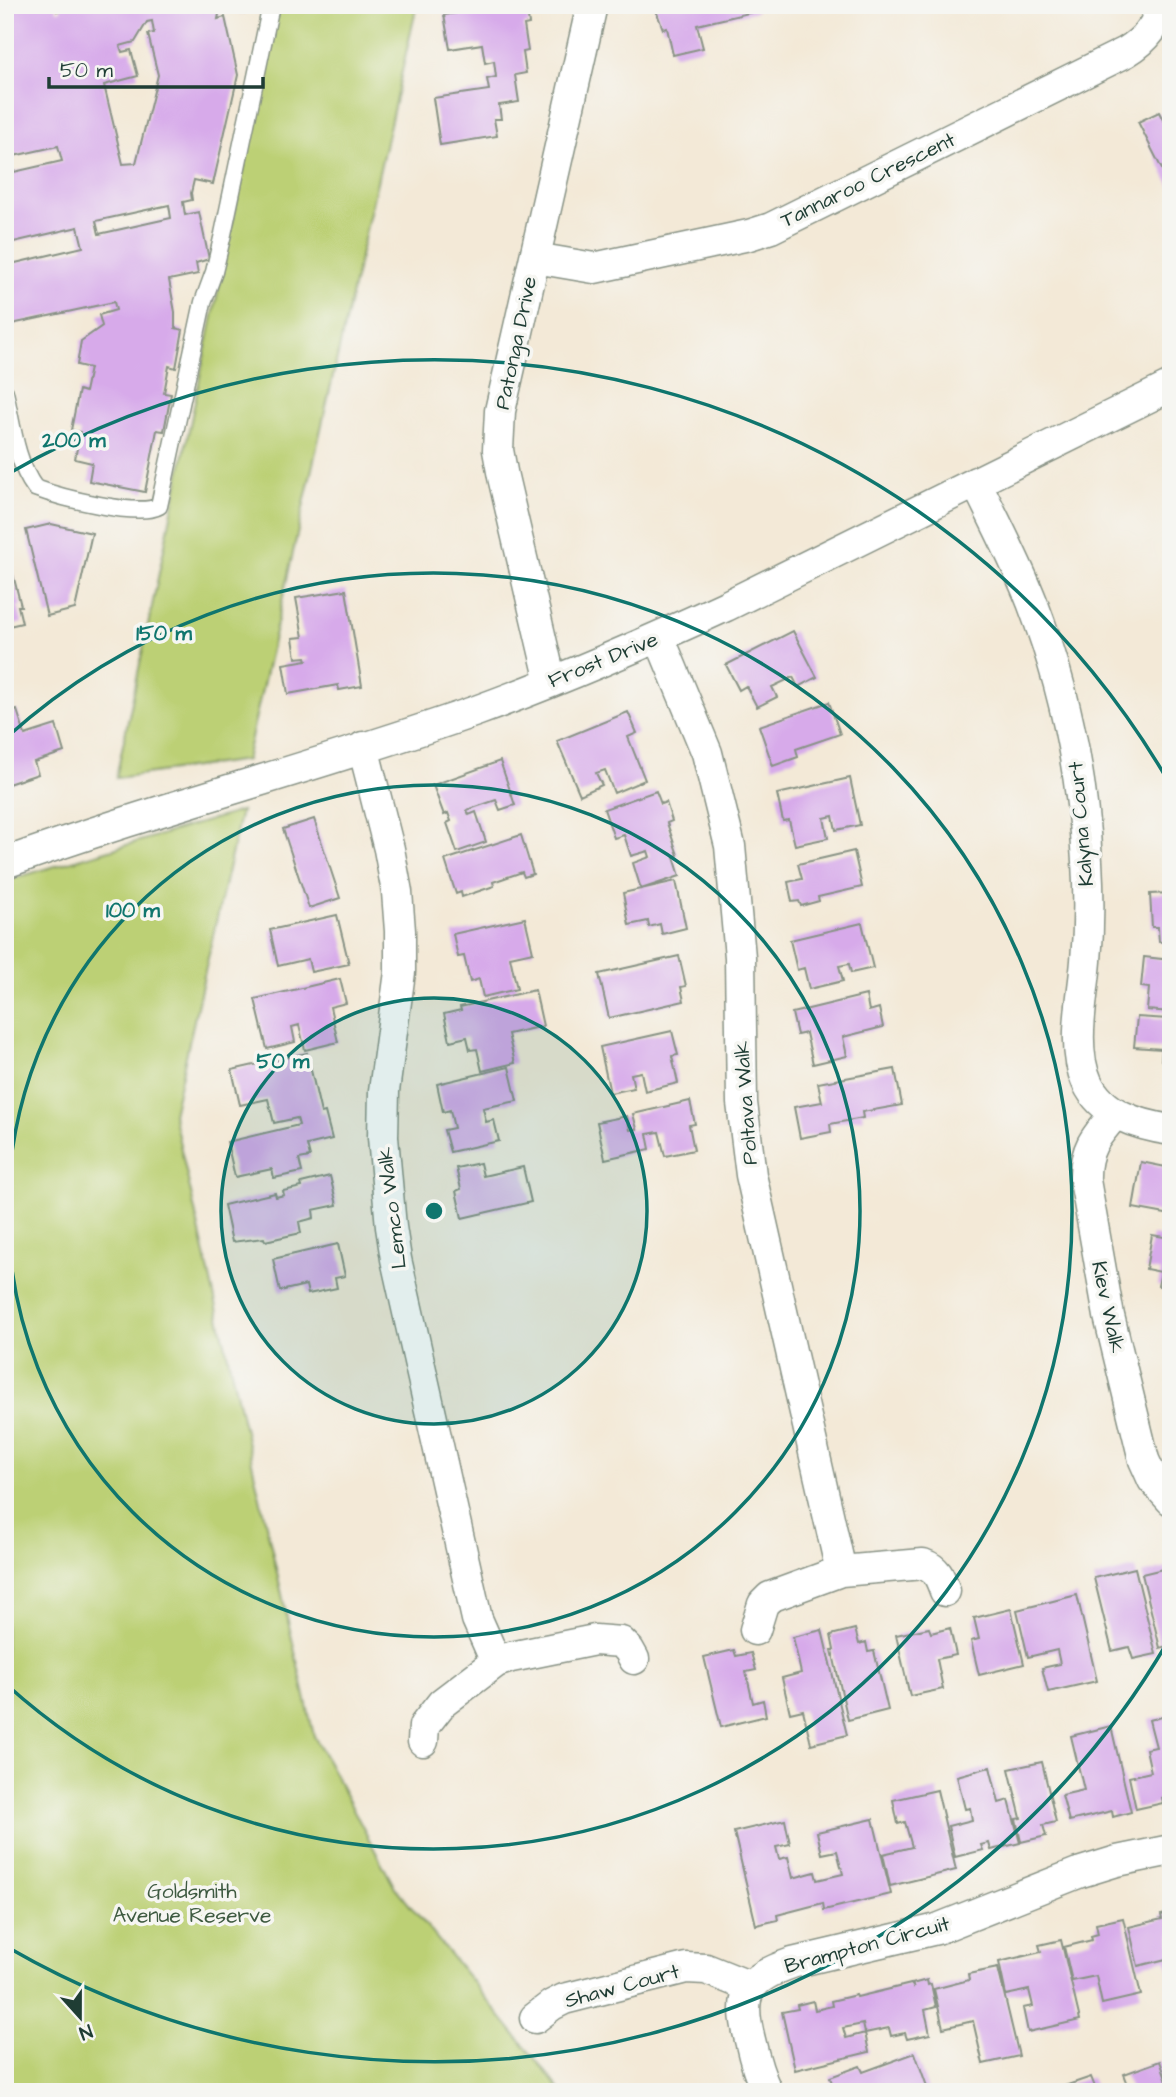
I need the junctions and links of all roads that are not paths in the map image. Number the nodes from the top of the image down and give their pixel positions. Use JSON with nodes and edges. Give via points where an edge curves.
{"nodes":[{"id":1,"x":271,"y":5,"type":"edge"},
{"id":2,"x":592,"y":5,"type":"edge"},
{"id":3,"x":1161,"y":5,"type":"edge"},
{"id":4,"x":535,"y":258,"type":"junction"},
{"id":5,"x":1171,"y":386,"type":"edge"},
{"id":6,"x":5,"y":393,"type":"edge"},
{"id":7,"x":976,"y":482,"type":"junction"},
{"id":8,"x":659,"y":637,"type":"junction"},
{"id":9,"x":551,"y":682,"type":"junction"},
{"id":10,"x":363,"y":747,"type":"junction"},
{"id":11,"x":5,"y":863,"type":"edge"},
{"id":12,"x":1115,"y":1114,"type":"junction"},
{"id":13,"x":1171,"y":1130,"type":"edge"},
{"id":14,"x":1171,"y":1500,"type":"edge"},
{"id":15,"x":841,"y":1571,"type":"junction"},
{"id":16,"x":945,"y":1591,"type":"dead end"},
{"id":17,"x":755,"y":1630,"type":"dead end"},
{"id":18,"x":634,"y":1659,"type":"dead end"},
{"id":19,"x":496,"y":1662,"type":"junction"},
{"id":20,"x":423,"y":1741,"type":"dead end"},
{"id":21,"x":1171,"y":1850,"type":"edge"},
{"id":22,"x":751,"y":1987,"type":"junction"},
{"id":23,"x":535,"y":2018,"type":"dead end"},
{"id":24,"x":767,"y":2092,"type":"edge"}],
"edges":[{"from":1,"to":6,"type":"lane","via":[[159,506],[146,512],[128,510],[35,488],[23,466]]},
{"from":2,"to":4,"type":"street","name":"Patonga Drive"},
{"from":3,"to":4,"type":"street","name":"Tannaroo Crescent","via":[[1152,29],[1126,52],[771,228],[594,268]]},
{"from":4,"to":9,"type":"street","name":"Patonga Drive","via":[[500,411],[498,450]]},
{"from":5,"to":7,"type":"street","name":"Frost Drive"},
{"from":7,"to":8,"type":"street","name":"Frost Drive"},
{"from":7,"to":12,"type":"street","name":"Kalyna Court","via":[[1036,613],[1077,761],[1088,904],[1080,1060],[1087,1083]]},
{"from":8,"to":9,"type":"street","name":"Frost Drive"},
{"from":8,"to":15,"type":"street","name":"Poltava Walk","via":[[707,754],[730,846],[740,957],[742,1103],[751,1175]]},
{"from":9,"to":10,"type":"street","name":"Frost Drive"},
{"from":10,"to":11,"type":"street","name":"Frost Drive"},
{"from":10,"to":19,"type":"street","name":"Lemco Walk","via":[[389,849],[400,930],[400,972],[384,1114],[393,1237],[477,1619]]},
{"from":12,"to":13,"type":"street","name":"Kalyna Court"},
{"from":12,"to":14,"type":"street","name":"Kiev Walk","via":[[1088,1151],[1085,1180],[1107,1304],[1144,1460],[1153,1480]]},
{"from":15,"to":16,"type":"street","via":[[923,1564],[940,1576]]},
{"from":15,"to":17,"type":"street","via":[[770,1597]]},
{"from":18,"to":19,"type":"street","via":[[621,1642],[595,1640]]},
{"from":19,"to":20,"type":"street","via":[[442,1703],[424,1726]]},
{"from":21,"to":22,"type":"street","name":"Brampton Circuit","via":[[1078,1873],[937,1929],[792,1963],[769,1971]]},
{"from":22,"to":23,"type":"street","name":"Shaw Court","via":[[705,1969],[686,1968],[564,1999]]},
{"from":22,"to":24,"type":"street","via":[[744,2017]]}]}
